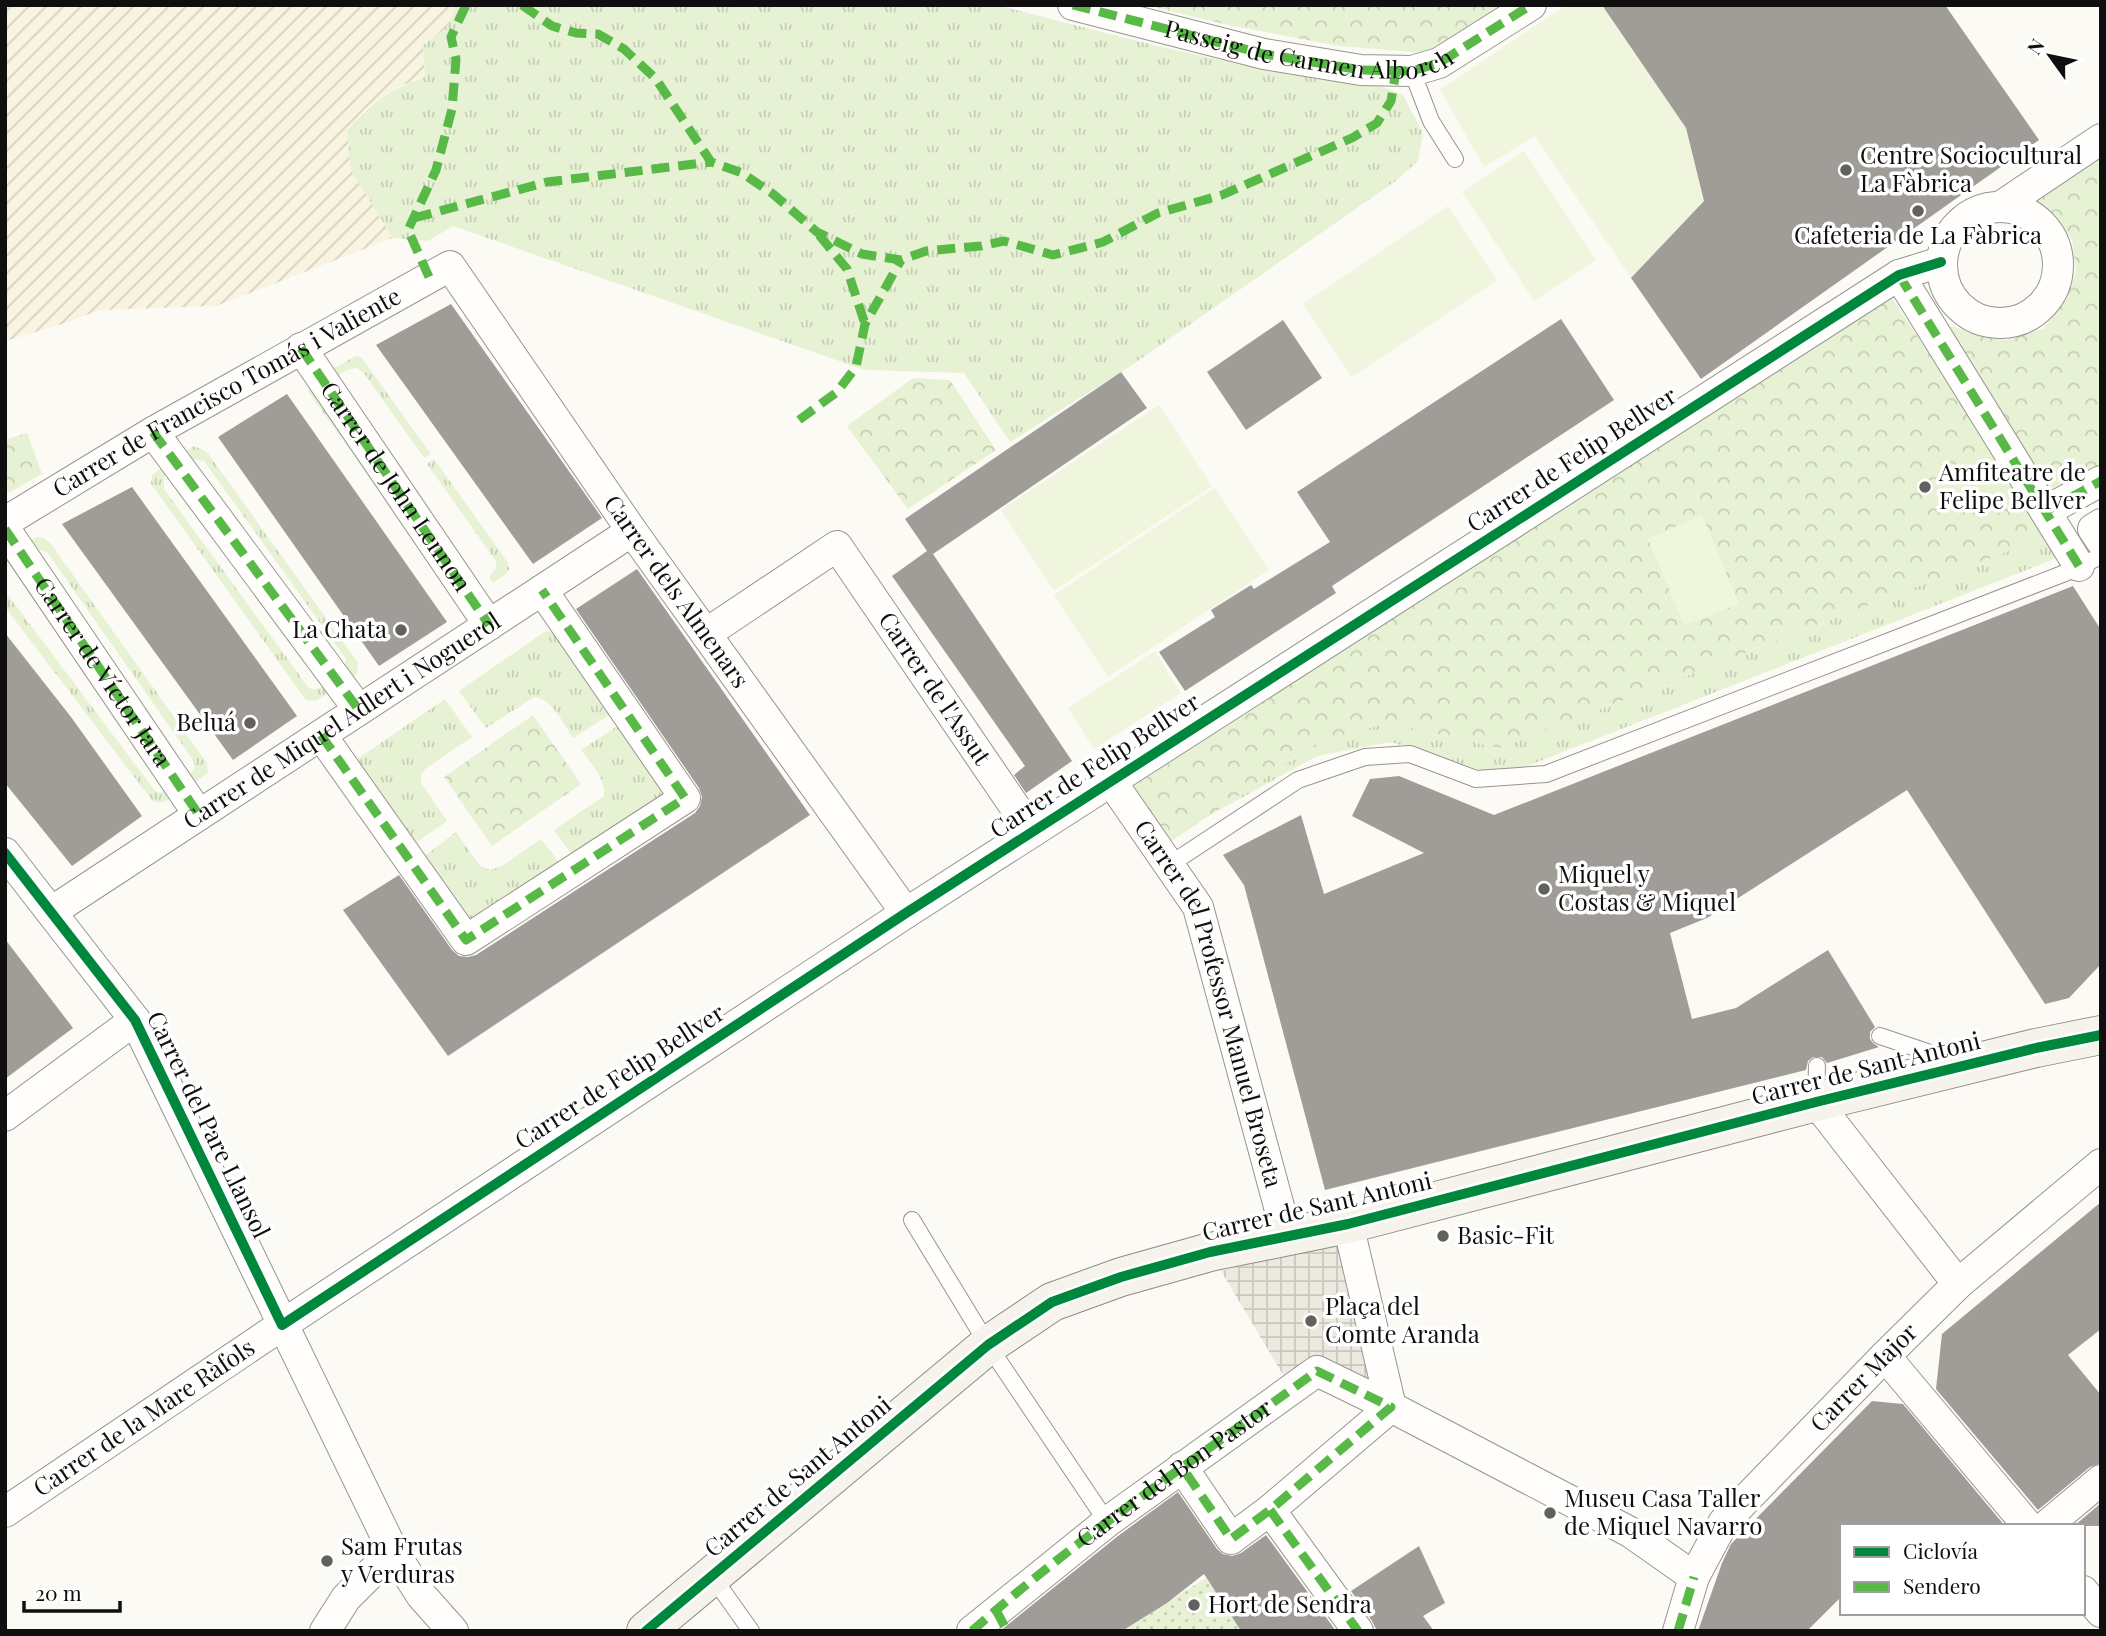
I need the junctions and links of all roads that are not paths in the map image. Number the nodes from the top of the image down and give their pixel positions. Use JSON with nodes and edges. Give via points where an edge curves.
{"nodes":[{"id":1,"x":1073,"y":5,"type":"edge"},
{"id":2,"x":1531,"y":5,"type":"edge"},
{"id":3,"x":1412,"y":71,"type":"junction"},
{"id":4,"x":2101,"y":139,"type":"edge"},
{"id":5,"x":1455,"y":159,"type":"dead end"},
{"id":6,"x":2000,"y":207,"type":"junction"},
{"id":7,"x":1941,"y":261,"type":"junction"},
{"id":8,"x":450,"y":266,"type":"joint"},
{"id":9,"x":1899,"y":275,"type":"junction"},
{"id":10,"x":301,"y":348,"type":"junction"},
{"id":11,"x":153,"y":432,"type":"junction"},
{"id":12,"x":2101,"y":481,"type":"edge"},
{"id":13,"x":2046,"y":511,"type":"junction"},
{"id":14,"x":5,"y":522,"type":"edge"},
{"id":15,"x":5,"y":529,"type":"edge"},
{"id":16,"x":632,"y":531,"type":"junction"},
{"id":17,"x":2095,"y":543,"type":"edge"},
{"id":18,"x":542,"y":590,"type":"junction"},
{"id":19,"x":489,"y":625,"type":"junction"},
{"id":20,"x":707,"y":634,"type":"junction"},
{"id":21,"x":359,"y":710,"type":"junction"},
{"id":22,"x":321,"y":735,"type":"junction"},
{"id":23,"x":1111,"y":781,"type":"junction"},
{"id":24,"x":199,"y":815,"type":"junction"},
{"id":25,"x":1032,"y":832,"type":"junction"},
{"id":26,"x":5,"y":853,"type":"edge"},
{"id":27,"x":1169,"y":865,"type":"junction"},
{"id":28,"x":51,"y":912,"type":"junction"},
{"id":29,"x":906,"y":913,"type":"junction"},
{"id":30,"x":135,"y":1020,"type":"junction"},
{"id":31,"x":2101,"y":1035,"type":"edge"},
{"id":32,"x":1880,"y":1036,"type":"dead end"},
{"id":33,"x":1966,"y":1065,"type":"junction"},
{"id":34,"x":1816,"y":1084,"type":"junction"},
{"id":35,"x":5,"y":1116,"type":"edge"},
{"id":36,"x":2101,"y":1164,"type":"edge"},
{"id":37,"x":912,"y":1220,"type":"dead end"},
{"id":38,"x":1348,"y":1224,"type":"junction"},
{"id":39,"x":1287,"y":1236,"type":"junction"},
{"id":40,"x":1958,"y":1284,"type":"junction"},
{"id":41,"x":282,"y":1325,"type":"junction"},
{"id":42,"x":988,"y":1345,"type":"junction"},
{"id":43,"x":1885,"y":1356,"type":"junction"},
{"id":44,"x":1391,"y":1408,"type":"junction"},
{"id":45,"x":1182,"y":1468,"type":"junction"},
{"id":46,"x":2101,"y":1480,"type":"edge"},
{"id":47,"x":1270,"y":1510,"type":"junction"},
{"id":48,"x":5,"y":1512,"type":"edge"},
{"id":49,"x":1107,"y":1522,"type":"junction"},
{"id":50,"x":2026,"y":1524,"type":"edge"},
{"id":51,"x":2048,"y":1524,"type":"edge"},
{"id":52,"x":393,"y":1550,"type":"junction"},
{"id":53,"x":712,"y":1576,"type":"junction"},
{"id":54,"x":1694,"y":1577,"type":"junction"},
{"id":55,"x":2085,"y":1593,"type":"edge"},
{"id":56,"x":2101,"y":1612,"type":"edge"},
{"id":57,"x":1001,"y":1620,"type":"edge"},
{"id":58,"x":325,"y":1631,"type":"edge"},
{"id":59,"x":453,"y":1631,"type":"edge"},
{"id":60,"x":646,"y":1631,"type":"edge"},
{"id":61,"x":751,"y":1631,"type":"edge"},
{"id":62,"x":972,"y":1631,"type":"edge"},
{"id":63,"x":1357,"y":1631,"type":"edge"},
{"id":64,"x":1678,"y":1631,"type":"edge"}],
"edges":[{"from":1,"to":3,"type":"street","name":"Passeig de Carmen Alborch","via":[[1264,54],[1361,69]]},
{"from":2,"to":3,"type":"street","name":"Passeig de Carmen Alborch","via":[[1438,63]]},
{"from":3,"to":5,"type":"lane","via":[[1431,121]]},
{"from":4,"to":6,"type":"street"},
{"from":6,"to":7,"type":"street","via":[[1974,213],[1957,225],[1946,241]]},
{"from":6,"to":7,"type":"street","via":[[2020,210],[2039,221],[2052,237],[2058,269],[2042,306],[2015,322],[1975,319],[1952,300],[1943,282]]},
{"from":7,"to":9,"type":"street","name":"Carrer de Felip Bellver"},
{"from":8,"to":10,"type":"street","name":"Carrer de Francisco Tomás i Valiente"},
{"from":8,"to":16,"type":"street","name":"Carrer dels Almenars"},
{"from":9,"to":13,"type":"street"},
{"from":9,"to":23,"type":"street","name":"Carrer de Felip Bellver"},
{"from":10,"to":11,"type":"street","name":"Carrer de Francisco Tomás i Valiente"},
{"from":10,"to":19,"type":"street","name":"Carrer de John Lennon"},
{"from":11,"to":14,"type":"street","name":"Carrer de Francisco Tomás i Valiente"},
{"from":11,"to":21,"type":"street"},
{"from":12,"to":13,"type":"street"},
{"from":13,"to":17,"type":"street"},
{"from":15,"to":24,"type":"street","name":"Carrer de Víctor Jara"},
{"from":16,"to":18,"type":"street","name":"Carrer de Miquel Adlert i Noguerol"},
{"from":16,"to":20,"type":"street","name":"Carrer dels Almenars"},
{"from":17,"to":27,"type":"lane","via":[[2039,583],[1546,774],[1476,779],[1410,754],[1364,757],[1297,780]]},
{"from":18,"to":19,"type":"street","name":"Carrer de Miquel Adlert i Noguerol"},
{"from":18,"to":22,"type":"street","via":[[685,798],[466,940]]},
{"from":19,"to":21,"type":"street","name":"Carrer de Miquel Adlert i Noguerol"},
{"from":20,"to":25,"type":"street","name":"Carrer de l'Assut","via":[[836,546]]},
{"from":20,"to":29,"type":"street","name":"Carrer dels Almenars"},
{"from":21,"to":22,"type":"street","name":"Carrer de Miquel Adlert i Noguerol"},
{"from":22,"to":24,"type":"street","name":"Carrer de Miquel Adlert i Noguerol"},
{"from":23,"to":25,"type":"street","name":"Carrer de Felip Bellver"},
{"from":23,"to":27,"type":"street","name":"Carrer del Professor Manuel Broseta"},
{"from":24,"to":28,"type":"street","name":"Carrer de Miquel Adlert i Noguerol"},
{"from":25,"to":29,"type":"street","name":"Carrer de Felip Bellver"},
{"from":26,"to":28,"type":"street","name":"Carrer del Pare Llansol"},
{"from":27,"to":39,"type":"street","name":"Carrer del Professor Manuel Broseta","via":[[1198,907]]},
{"from":28,"to":30,"type":"street","name":"Carrer del Pare Llansol"},
{"from":29,"to":41,"type":"street","name":"Carrer de Felip Bellver"},
{"from":30,"to":35,"type":"street"},
{"from":30,"to":41,"type":"street","name":"Carrer del Pare Llansol"},
{"from":31,"to":33,"type":"street","name":"Carrer de Sant Antoni"},
{"from":32,"to":33,"type":"lane"},
{"from":33,"to":34,"type":"street","name":"Carrer de Sant Antoni"},
{"from":34,"to":38,"type":"street","name":"Carrer de Sant Antoni"},
{"from":34,"to":40,"type":"street"},
{"from":36,"to":40,"type":"street","name":"Carrer Major"},
{"from":37,"to":42,"type":"lane"},
{"from":38,"to":39,"type":"street","name":"Carrer de Sant Antoni"},
{"from":38,"to":44,"type":"street"},
{"from":39,"to":42,"type":"street","name":"Carrer de Sant Antoni","via":[[1121,1277],[1052,1302]]},
{"from":40,"to":43,"type":"street","name":"Carrer Major"},
{"from":41,"to":48,"type":"street","name":"Carrer de la Mare Ràfols"},
{"from":41,"to":52,"type":"street","name":"Carrer del Pare Llansol"},
{"from":42,"to":49,"type":"lane"},
{"from":42,"to":53,"type":"street","name":"Carrer de Sant Antoni"},
{"from":43,"to":50,"type":"street"},
{"from":43,"to":54,"type":"street","name":"Carrer Major","via":[[1723,1522]]},
{"from":44,"to":45,"type":"street","name":"Carrer del Bon Pastor","via":[[1317,1371]]},
{"from":44,"to":47,"type":"street"},
{"from":44,"to":54,"type":"street","via":[[1630,1532]]},
{"from":45,"to":47,"type":"street","via":[[1231,1539]]},
{"from":45,"to":49,"type":"street","name":"Carrer del Bon Pastor"},
{"from":46,"to":51,"type":"street"},
{"from":47,"to":63,"type":"street"},
{"from":49,"to":57,"type":"street","name":"Carrer del Bon Pastor"},
{"from":52,"to":58,"type":"street","via":[[346,1598]]},
{"from":52,"to":59,"type":"street","name":"Carrer del Pare Llansol","via":[[421,1595]]},
{"from":53,"to":60,"type":"street","name":"Carrer de Sant Antoni"},
{"from":53,"to":61,"type":"lane"},
{"from":54,"to":64,"type":"street","name":"Carrer Major"},
{"from":55,"to":56,"type":"street"},
{"from":57,"to":62,"type":"street","name":"Carrer del Bon Pastor"}]}
